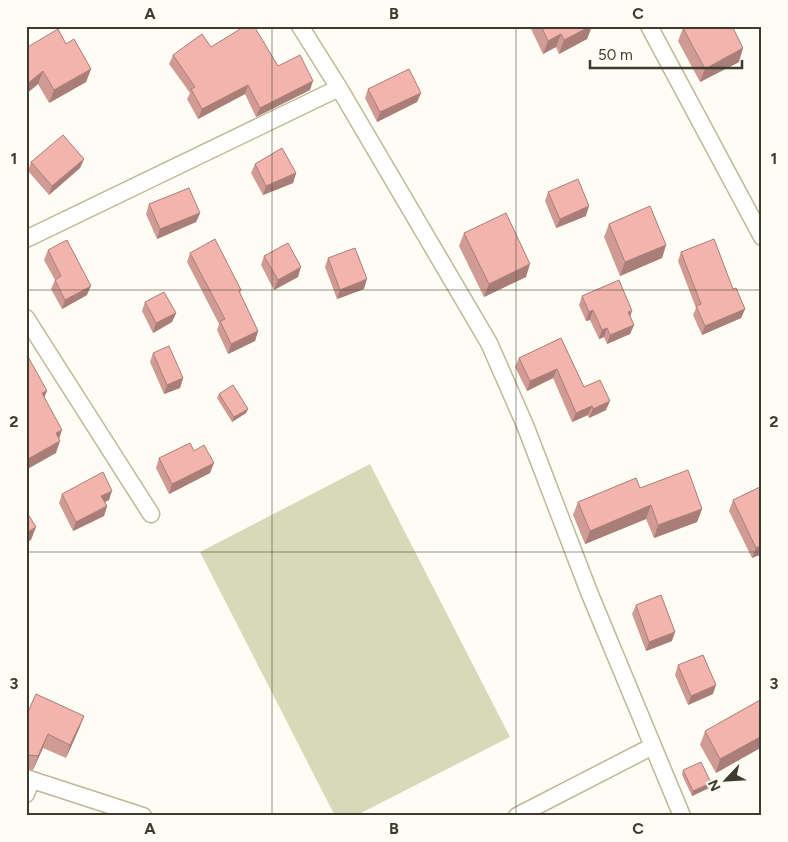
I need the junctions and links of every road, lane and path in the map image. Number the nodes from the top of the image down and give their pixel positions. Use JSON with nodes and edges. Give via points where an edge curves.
{"nodes":[{"id":1,"x":300,"y":26,"type":"edge"},
{"id":2,"x":649,"y":26,"type":"edge"},
{"id":3,"x":339,"y":88,"type":"junction"},
{"id":4,"x":762,"y":237,"type":"edge"},
{"id":5,"x":26,"y":239,"type":"edge"},
{"id":6,"x":26,"y":318,"type":"edge"},
{"id":7,"x":151,"y":514,"type":"dead end"},
{"id":8,"x":653,"y":746,"type":"junction"},
{"id":9,"x":28,"y":784,"type":"edge"},
{"id":10,"x":143,"y":816,"type":"edge"},
{"id":11,"x":517,"y":816,"type":"edge"},
{"id":12,"x":682,"y":816,"type":"edge"}],
"edges":[{"from":1,"to":3,"type":"street"},
{"from":2,"to":4,"type":"street"},
{"from":3,"to":5,"type":"street"},
{"from":3,"to":8,"type":"street","via":[[489,343]]},
{"from":6,"to":7,"type":"street"},
{"from":8,"to":11,"type":"street"},
{"from":8,"to":12,"type":"street"},
{"from":9,"to":10,"type":"street"}]}
